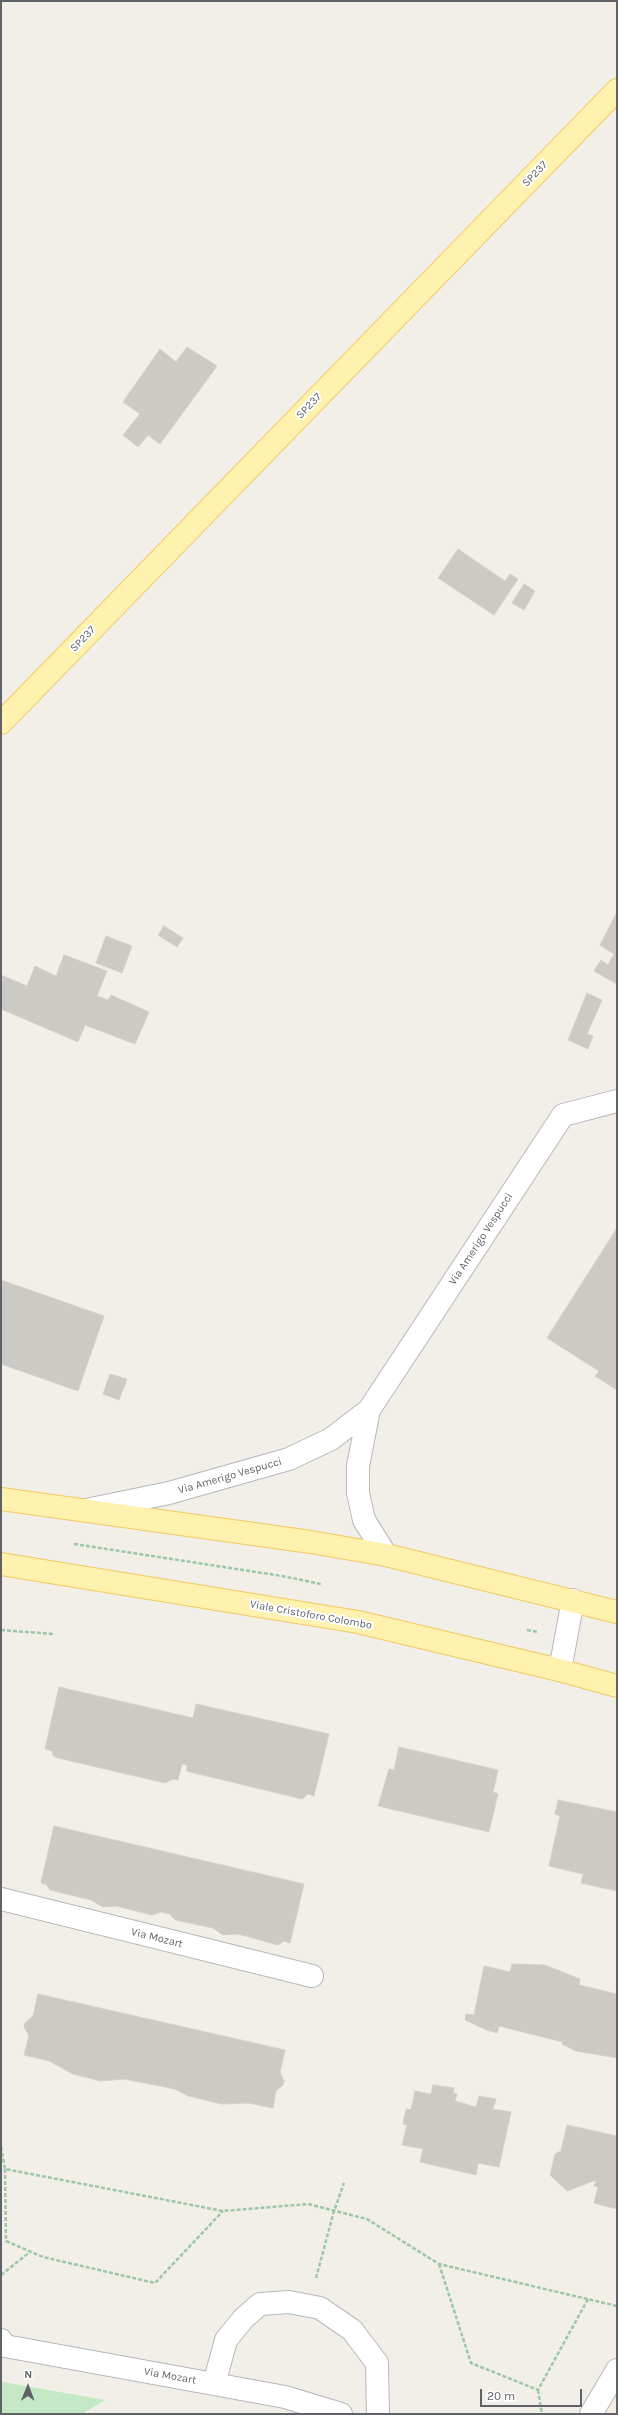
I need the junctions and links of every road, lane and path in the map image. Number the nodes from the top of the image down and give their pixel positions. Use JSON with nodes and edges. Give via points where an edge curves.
{"nodes":[{"id":1,"x":617,"y":90,"type":"edge"},
{"id":2,"x":1,"y":723,"type":"edge"},
{"id":3,"x":617,"y":1101,"type":"edge"},
{"id":4,"x":369,"y":1410,"type":"junction"},
{"id":5,"x":1,"y":1499,"type":"edge"},
{"id":6,"x":79,"y":1511,"type":"junction"},
{"id":7,"x":386,"y":1556,"type":"junction"},
{"id":8,"x":1,"y":1564,"type":"edge"},
{"id":9,"x":68,"y":1574,"type":"junction"},
{"id":10,"x":573,"y":1600,"type":"junction"},
{"id":11,"x":617,"y":1612,"type":"edge"},
{"id":12,"x":1,"y":1630,"type":"edge"},
{"id":13,"x":53,"y":1634,"type":"dead end"},
{"id":14,"x":560,"y":1670,"type":"junction"},
{"id":15,"x":617,"y":1686,"type":"edge"},
{"id":16,"x":1,"y":1899,"type":"edge"},
{"id":17,"x":312,"y":1976,"type":"dead end"},
{"id":18,"x":1,"y":2147,"type":"edge"},
{"id":19,"x":5,"y":2169,"type":"junction"},
{"id":20,"x":344,"y":2183,"type":"dead end"},
{"id":21,"x":334,"y":2211,"type":"junction"},
{"id":22,"x":223,"y":2212,"type":"junction"},
{"id":23,"x":30,"y":2252,"type":"junction"},
{"id":24,"x":439,"y":2264,"type":"junction"},
{"id":25,"x":1,"y":2276,"type":"edge"},
{"id":26,"x":588,"y":2299,"type":"junction"},
{"id":27,"x":311,"y":2306,"type":"junction"},
{"id":28,"x":617,"y":2306,"type":"edge"},
{"id":29,"x":1,"y":2340,"type":"edge"},
{"id":30,"x":617,"y":2370,"type":"edge"},
{"id":31,"x":214,"y":2384,"type":"junction"},
{"id":32,"x":538,"y":2390,"type":"junction"},
{"id":33,"x":341,"y":2414,"type":"edge"},
{"id":34,"x":378,"y":2414,"type":"edge"},
{"id":35,"x":542,"y":2414,"type":"edge"},
{"id":36,"x":591,"y":2414,"type":"edge"}],
"edges":[{"from":1,"to":2,"type":"main road","name":"SP237","number":"SP237"},
{"from":3,"to":4,"type":"street","name":"Via Amerigo Vespucci","via":[[563,1115]]},
{"from":4,"to":6,"type":"street","name":"Via Amerigo Vespucci","via":[[331,1439],[290,1459],[169,1494]]},
{"from":4,"to":7,"type":"street","name":"Via Amerigo Vespucci","via":[[358,1466],[358,1493],[364,1520]]},
{"from":5,"to":6,"type":"main road"},
{"from":6,"to":7,"type":"main road","via":[[311,1542]]},
{"from":6,"to":9,"type":"path"},
{"from":7,"to":10,"type":"main road"},
{"from":8,"to":9,"type":"main road","name":"Viale Cristoforo Colombo"},
{"from":9,"to":14,"type":"main road","name":"Viale Cristoforo Colombo","via":[[358,1622]]},
{"from":10,"to":11,"type":"main road"},
{"from":10,"to":14,"type":"street"},
{"from":12,"to":13,"type":"path"},
{"from":14,"to":15,"type":"main road","name":"Viale Cristoforo Colombo"},
{"from":16,"to":17,"type":"street","name":"Via Mozart"},
{"from":18,"to":19,"type":"path"},
{"from":19,"to":22,"type":"path"},
{"from":19,"to":23,"type":"path","via":[[6,2241]]},
{"from":20,"to":21,"type":"path"},
{"from":21,"to":22,"type":"path","via":[[308,2204]]},
{"from":21,"to":24,"type":"path","via":[[367,2218]]},
{"from":21,"to":27,"type":"path","via":[[316,2272]]},
{"from":22,"to":23,"type":"path","via":[[155,2283]]},
{"from":23,"to":25,"type":"path"},
{"from":24,"to":26,"type":"path"},
{"from":24,"to":32,"type":"path","via":[[472,2363]]},
{"from":26,"to":28,"type":"path"},
{"from":26,"to":32,"type":"path"},
{"from":27,"to":31,"type":"street","via":[[289,2302],[260,2304],[243,2319],[226,2340]]},
{"from":27,"to":34,"type":"street","via":[[320,2308],[352,2330],[377,2363]]},
{"from":29,"to":31,"type":"street","name":"Via Mozart","via":[[5,2346]]},
{"from":30,"to":36,"type":"street"},
{"from":31,"to":33,"type":"street","name":"Via Mozart","via":[[285,2397]]},
{"from":32,"to":35,"type":"path"}]}
